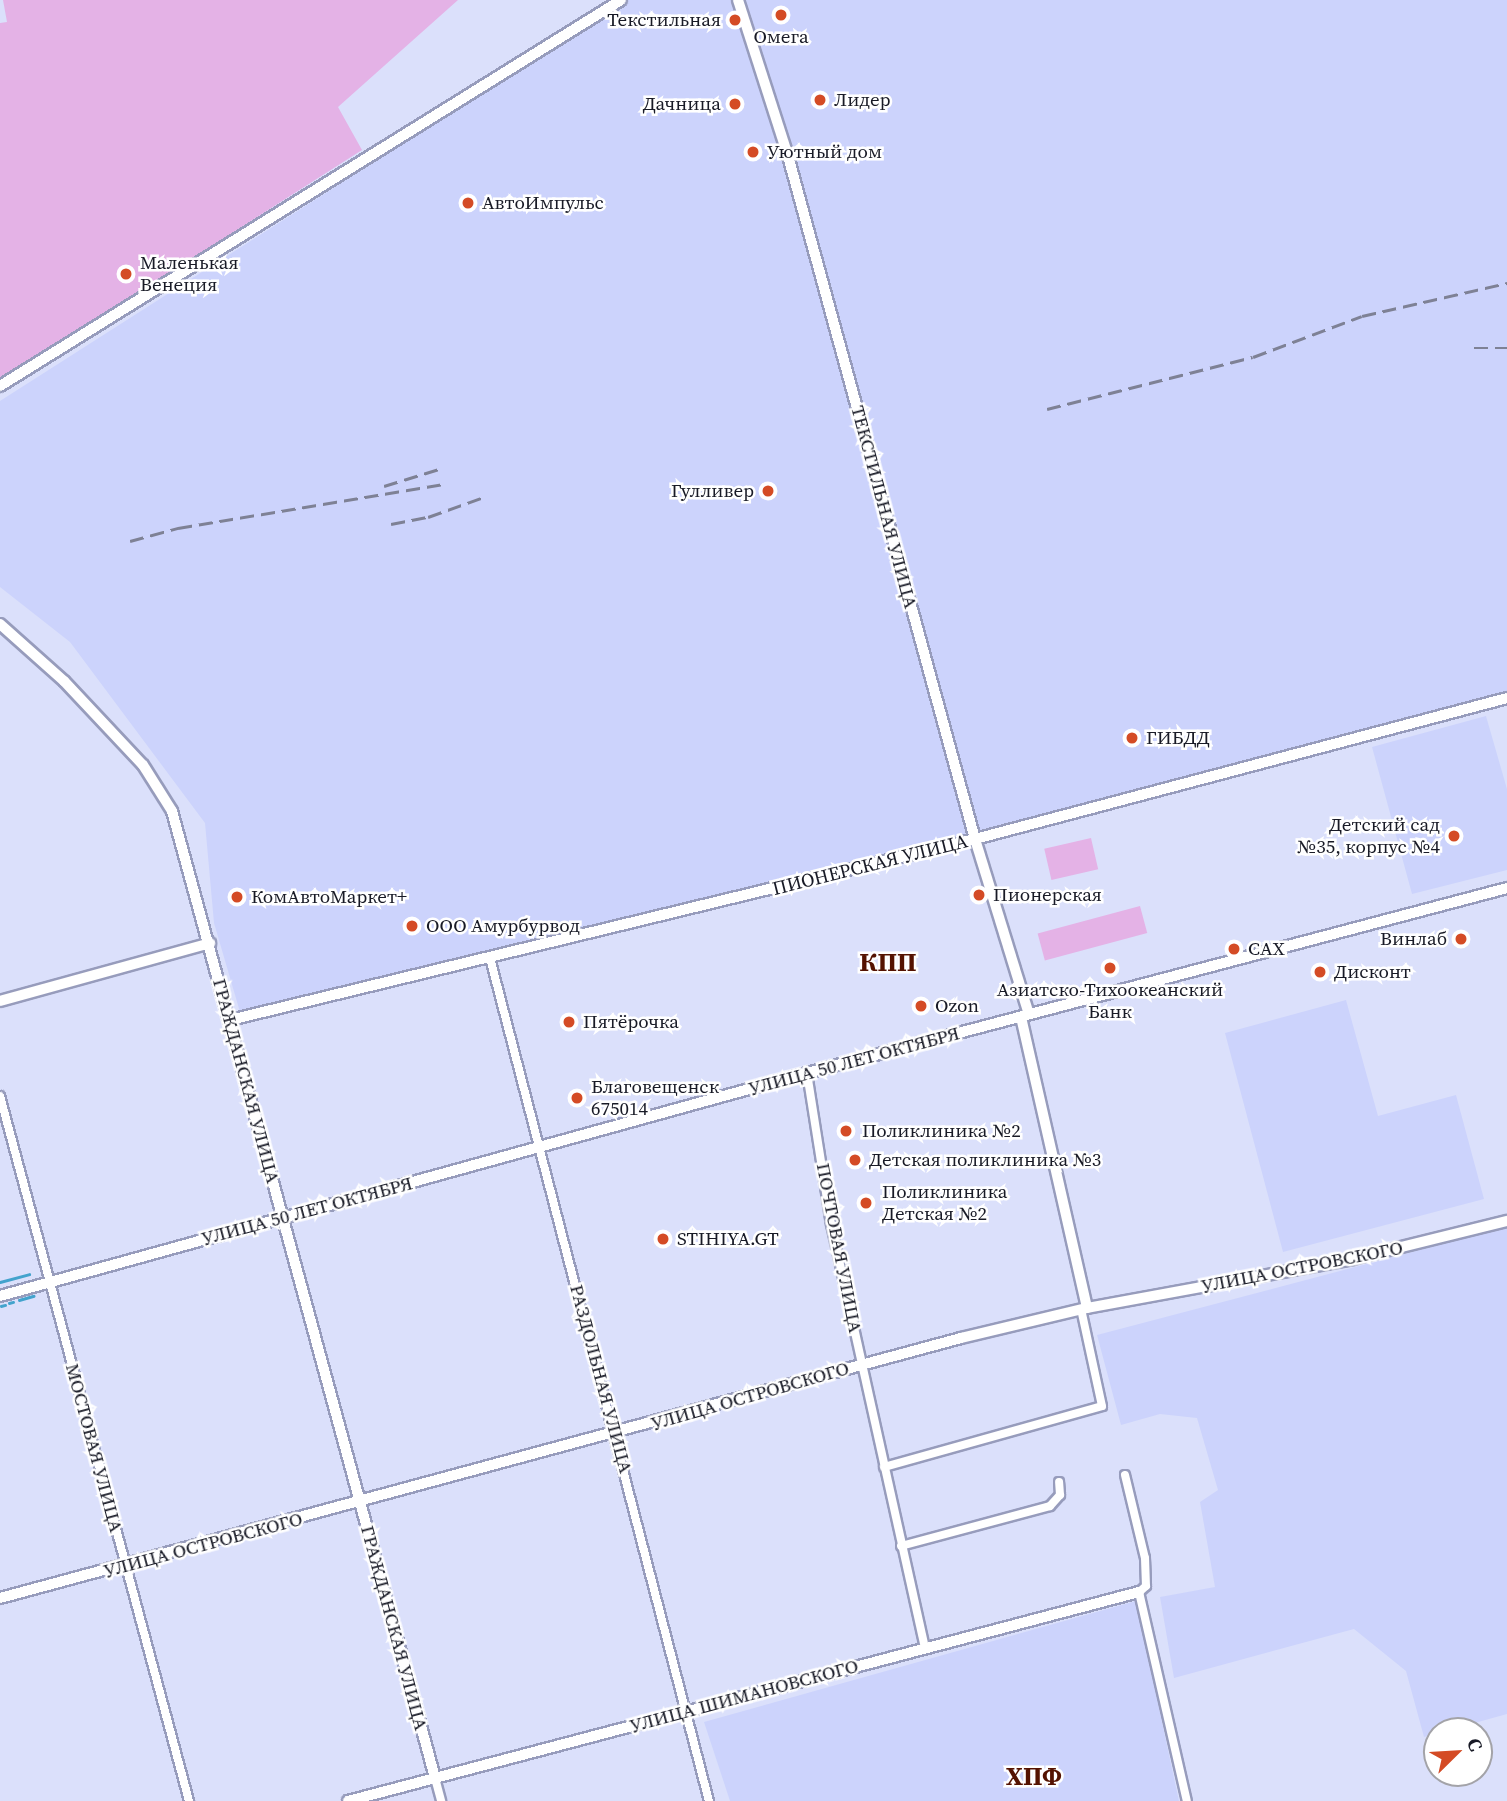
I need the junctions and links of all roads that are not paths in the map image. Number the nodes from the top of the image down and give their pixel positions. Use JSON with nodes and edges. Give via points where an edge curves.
{"nodes":[{"id":1,"x":621,"y":0,"type":"edge"},
{"id":2,"x":737,"y":0,"type":"edge"},
{"id":3,"x":0,"y":387,"type":"edge"},
{"id":4,"x":0,"y":624,"type":"edge"},
{"id":5,"x":1507,"y":698,"type":"edge"},
{"id":6,"x":975,"y":839,"type":"junction"},
{"id":7,"x":1507,"y":888,"type":"edge"},
{"id":8,"x":210,"y":943,"type":"junction"},
{"id":9,"x":491,"y":958,"type":"junction"},
{"id":10,"x":0,"y":1001,"type":"edge"},
{"id":11,"x":1025,"y":1016,"type":"junction"},
{"id":12,"x":230,"y":1020,"type":"junction"},
{"id":13,"x":807,"y":1073,"type":"junction"},
{"id":14,"x":0,"y":1096,"type":"edge"},
{"id":15,"x":540,"y":1146,"type":"junction"},
{"id":16,"x":283,"y":1218,"type":"junction"},
{"id":17,"x":1507,"y":1221,"type":"edge"},
{"id":18,"x":50,"y":1282,"type":"junction"},
{"id":19,"x":0,"y":1296,"type":"edge"},
{"id":20,"x":1084,"y":1309,"type":"junction"},
{"id":21,"x":862,"y":1365,"type":"junction"},
{"id":22,"x":616,"y":1433,"type":"junction"},
{"id":23,"x":884,"y":1467,"type":"junction"},
{"id":24,"x":1125,"y":1475,"type":"dead end"},
{"id":25,"x":1059,"y":1482,"type":"dead end"},
{"id":26,"x":360,"y":1503,"type":"junction"},
{"id":27,"x":901,"y":1546,"type":"junction"},
{"id":28,"x":126,"y":1567,"type":"junction"},
{"id":29,"x":1139,"y":1592,"type":"junction"},
{"id":30,"x":0,"y":1598,"type":"edge"},
{"id":31,"x":925,"y":1648,"type":"junction"},
{"id":32,"x":686,"y":1712,"type":"junction"},
{"id":33,"x":435,"y":1778,"type":"junction"},
{"id":34,"x":189,"y":1801,"type":"edge"},
{"id":35,"x":348,"y":1801,"type":"edge"},
{"id":36,"x":441,"y":1801,"type":"edge"},
{"id":37,"x":709,"y":1801,"type":"edge"},
{"id":38,"x":1187,"y":1801,"type":"edge"}],
"edges":[{"from":1,"to":3,"type":"street"},
{"from":2,"to":6,"type":"main road","name":"ТЕКСТИЛЬНАЯ УЛИЦА","via":[[754,39],[826,289]]},
{"from":4,"to":8,"type":"street","name":"ГРАЖДАНСКАЯ УЛИЦА","via":[[64,681],[158,785],[181,833]]},
{"from":5,"to":6,"type":"street","name":"ПИОНЕРСКАЯ УЛИЦА"},
{"from":6,"to":9,"type":"street","name":"ПИОНЕРСКАЯ УЛИЦА"},
{"from":6,"to":11,"type":"main road","name":"ТЕКСТИЛЬНАЯ УЛИЦА"},
{"from":7,"to":11,"type":"main road","name":"УЛИЦА 50 ЛЕТ ОКТЯБРЯ"},
{"from":8,"to":10,"type":"street"},
{"from":8,"to":12,"type":"street","name":"ГРАЖДАНСКАЯ УЛИЦА"},
{"from":9,"to":12,"type":"street","name":"ПИОНЕРСКАЯ УЛИЦА"},
{"from":9,"to":15,"type":"street","name":"РАЗДОЛЬНАЯ УЛИЦА"},
{"from":11,"to":13,"type":"main road","name":"УЛИЦА 50 ЛЕТ ОКТЯБРЯ"},
{"from":11,"to":20,"type":"street","name":"ТЕКСТИЛЬНАЯ УЛИЦА"},
{"from":12,"to":16,"type":"street","name":"ГРАЖДАНСКАЯ УЛИЦА"},
{"from":13,"to":15,"type":"main road","name":"УЛИЦА 50 ЛЕТ ОКТЯБРЯ"},
{"from":13,"to":21,"type":"street","name":"ПОЧТОВАЯ УЛИЦА","via":[[831,1224]]},
{"from":14,"to":18,"type":"street","name":"МОСТОВАЯ УЛИЦА"},
{"from":15,"to":16,"type":"main road","name":"УЛИЦА 50 ЛЕТ ОКТЯБРЯ"},
{"from":15,"to":22,"type":"street","name":"РАЗДОЛЬНАЯ УЛИЦА"},
{"from":16,"to":18,"type":"main road","name":"УЛИЦА 50 ЛЕТ ОКТЯБРЯ"},
{"from":16,"to":26,"type":"street","name":"ГРАЖДАНСКАЯ УЛИЦА"},
{"from":17,"to":20,"type":"street","name":"УЛИЦА ОСТРОВСКОГО","via":[[1353,1259]]},
{"from":18,"to":19,"type":"main road","name":"УЛИЦА 50 ЛЕТ ОКТЯБРЯ"},
{"from":18,"to":28,"type":"street","name":"МОСТОВАЯ УЛИЦА"},
{"from":20,"to":21,"type":"street","name":"УЛИЦА ОСТРОВСКОГО"},
{"from":20,"to":23,"type":"street","name":"ТЕКСТИЛЬНАЯ УЛИЦА","via":[[1102,1406]]},
{"from":21,"to":22,"type":"street","name":"УЛИЦА ОСТРОВСКОГО"},
{"from":21,"to":23,"type":"street","name":"ПОЧТОВАЯ УЛИЦА"},
{"from":22,"to":26,"type":"street","name":"УЛИЦА ОСТРОВСКОГО"},
{"from":22,"to":32,"type":"street","name":"РАЗДОЛЬНАЯ УЛИЦА"},
{"from":23,"to":27,"type":"street","name":"ПОЧТОВАЯ УЛИЦА"},
{"from":24,"to":29,"type":"street","via":[[1145,1558],[1146,1586]]},
{"from":25,"to":27,"type":"street","via":[[1060,1496],[1050,1506]]},
{"from":26,"to":28,"type":"street","name":"УЛИЦА ОСТРОВСКОГО"},
{"from":26,"to":33,"type":"street","name":"ГРАЖДАНСКАЯ УЛИЦА"},
{"from":27,"to":31,"type":"street","name":"ПОЧТОВАЯ УЛИЦА"},
{"from":28,"to":30,"type":"street","name":"УЛИЦА ОСТРОВСКОГО"},
{"from":28,"to":34,"type":"street","name":"МОСТОВАЯ УЛИЦА"},
{"from":29,"to":31,"type":"street","name":"УЛИЦА ШИМАНОВСКОГО"},
{"from":29,"to":38,"type":"street"},
{"from":31,"to":32,"type":"street","name":"УЛИЦА ШИМАНОВСКОГО"},
{"from":32,"to":33,"type":"street","name":"УЛИЦА ШИМАНОВСКОГО"},
{"from":32,"to":37,"type":"street","name":"РАЗДОЛЬНАЯ УЛИЦА"},
{"from":33,"to":35,"type":"street","name":"УЛИЦА ШИМАНОВСКОГО"},
{"from":33,"to":36,"type":"street","name":"ГРАЖДАНСКАЯ УЛИЦА"}]}
